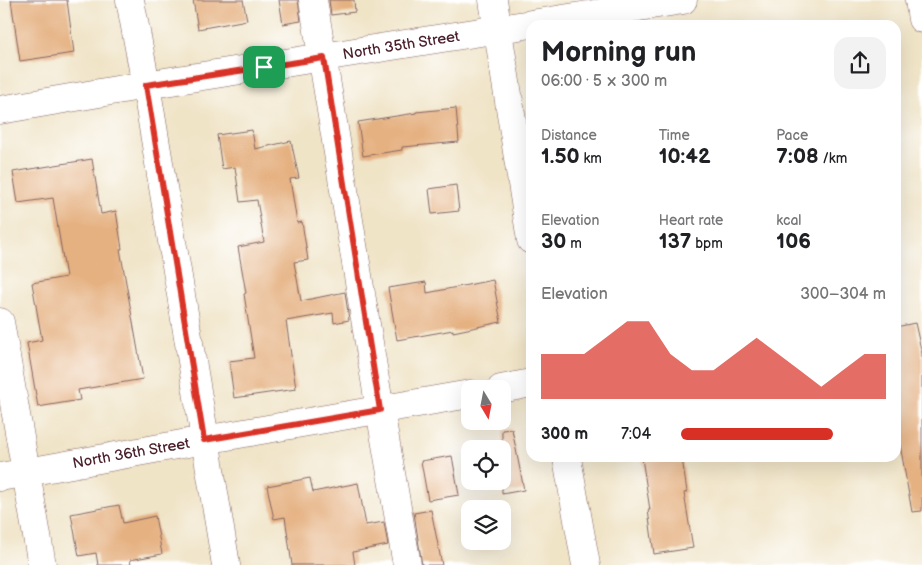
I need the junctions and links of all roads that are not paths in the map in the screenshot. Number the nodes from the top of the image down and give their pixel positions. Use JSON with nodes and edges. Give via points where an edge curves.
{"nodes":[{"id":1,"x":130,"y":0,"type":"edge"},
{"id":2,"x":314,"y":0,"type":"edge"},
{"id":3,"x":493,"y":0,"type":"edge"},
{"id":4,"x":683,"y":0,"type":"edge"},
{"id":5,"x":919,"y":0,"type":"edge"},
{"id":6,"x":922,"y":19,"type":"edge"},
{"id":7,"x":555,"y":20,"type":"edge"},
{"id":8,"x":526,"y":25,"type":"edge"},
{"id":9,"x":498,"y":29,"type":"junction"},
{"id":10,"x":324,"y":58,"type":"junction"},
{"id":11,"x":146,"y":85,"type":"junction"},
{"id":12,"x":0,"y":110,"type":"edge"},
{"id":13,"x":526,"y":208,"type":"edge"},
{"id":14,"x":0,"y":322,"type":"edge"},
{"id":15,"x":526,"y":385,"type":"edge"},
{"id":16,"x":511,"y":387,"type":"edge"},
{"id":17,"x":461,"y":396,"type":"edge"},
{"id":18,"x":380,"y":410,"type":"junction"},
{"id":19,"x":204,"y":440,"type":"junction"},
{"id":20,"x":568,"y":462,"type":"edge"},
{"id":21,"x":13,"y":475,"type":"edge"},
{"id":22,"x":42,"y":565,"type":"edge"},
{"id":23,"x":226,"y":565,"type":"edge"},
{"id":24,"x":407,"y":565,"type":"edge"},
{"id":25,"x":586,"y":565,"type":"edge"}],
"edges":[{"from":1,"to":11,"type":"street"},
{"from":2,"to":10,"type":"street"},
{"from":3,"to":9,"type":"street"},
{"from":4,"to":7,"type":"street","name":"North 35th Street"},
{"from":5,"to":6,"type":"street"},
{"from":8,"to":9,"type":"street","name":"North 35th Street"},
{"from":9,"to":10,"type":"street","name":"North 35th Street"},
{"from":9,"to":13,"type":"street"},
{"from":10,"to":11,"type":"street","name":"North 35th Street"},
{"from":10,"to":18,"type":"street"},
{"from":11,"to":12,"type":"street","name":"North 35th Street"},
{"from":11,"to":19,"type":"street"},
{"from":14,"to":21,"type":"street"},
{"from":15,"to":16,"type":"street"},
{"from":17,"to":18,"type":"street","name":"North 36th Street"},
{"from":18,"to":19,"type":"street","name":"North 36th Street"},
{"from":18,"to":24,"type":"street"},
{"from":19,"to":21,"type":"street","name":"North 36th Street"},
{"from":19,"to":23,"type":"street"},
{"from":20,"to":25,"type":"street"},
{"from":21,"to":22,"type":"street"}]}
